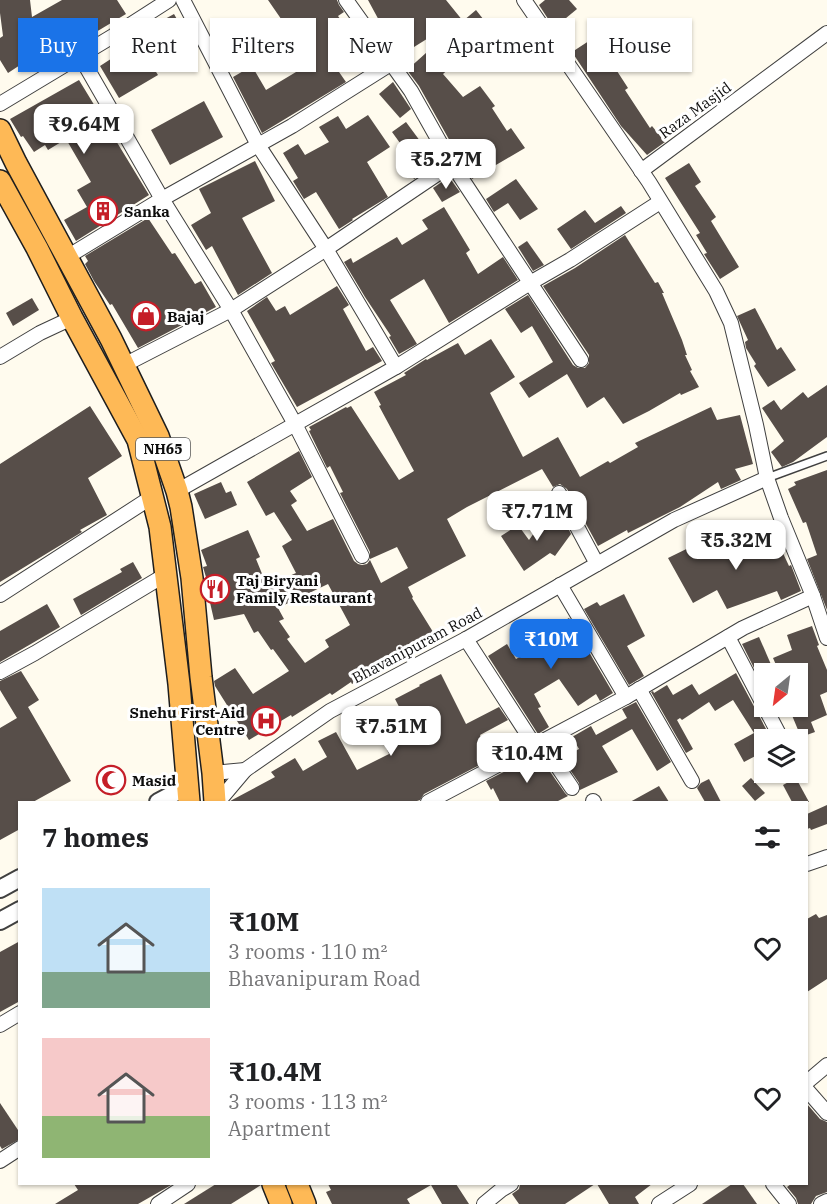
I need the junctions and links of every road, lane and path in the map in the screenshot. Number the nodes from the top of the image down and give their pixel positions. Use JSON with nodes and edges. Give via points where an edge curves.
{"nodes":[{"id":1,"x":169,"y":0,"type":"edge"},
{"id":2,"x":183,"y":0,"type":"edge"},
{"id":3,"x":346,"y":0,"type":"edge"},
{"id":4,"x":524,"y":0,"type":"edge"},
{"id":5,"x":359,"y":18,"type":"edge"},
{"id":6,"x":827,"y":33,"type":"edge"},
{"id":7,"x":98,"y":45,"type":"edge"},
{"id":8,"x":53,"y":72,"type":"edge"},
{"id":9,"x":89,"y":72,"type":"edge"},
{"id":10,"x":378,"y":72,"type":"edge"},
{"id":11,"x":398,"y":72,"type":"edge"},
{"id":12,"x":0,"y":104,"type":"edge"},
{"id":13,"x":0,"y":130,"type":"edge"},
{"id":14,"x":258,"y":145,"type":"junction"},
{"id":15,"x":452,"y":164,"type":"junction"},
{"id":16,"x":640,"y":171,"type":"junction"},
{"id":17,"x":0,"y":181,"type":"edge"},
{"id":18,"x":162,"y":200,"type":"junction"},
{"id":19,"x":660,"y":202,"type":"junction"},
{"id":20,"x":326,"y":249,"type":"junction"},
{"id":21,"x":67,"y":256,"type":"junction"},
{"id":22,"x":530,"y":283,"type":"junction"},
{"id":23,"x":231,"y":310,"type":"junction"},
{"id":24,"x":72,"y":318,"type":"junction"},
{"id":25,"x":0,"y":357,"type":"edge"},
{"id":26,"x":581,"y":360,"type":"dead end"},
{"id":27,"x":124,"y":365,"type":"junction"},
{"id":28,"x":396,"y":367,"type":"junction"},
{"id":29,"x":295,"y":424,"type":"junction"},
{"id":30,"x":827,"y":456,"type":"edge"},
{"id":31,"x":767,"y":478,"type":"junction"},
{"id":32,"x":177,"y":491,"type":"junction"},
{"id":33,"x":559,"y":493,"type":"dead end"},
{"id":34,"x":152,"y":496,"type":"junction"},
{"id":35,"x":362,"y":556,"type":"dead end"},
{"id":36,"x":597,"y":564,"type":"junction"},
{"id":37,"x":165,"y":575,"type":"junction"},
{"id":38,"x":560,"y":585,"type":"junction"},
{"id":39,"x":0,"y":595,"type":"edge"},
{"id":40,"x":813,"y":596,"type":"junction"},
{"id":41,"x":728,"y":637,"type":"junction"},
{"id":42,"x":827,"y":638,"type":"edge"},
{"id":43,"x":466,"y":639,"type":"junction"},
{"id":44,"x":0,"y":672,"type":"edge"},
{"id":45,"x":639,"y":689,"type":"junction"},
{"id":46,"x":626,"y":697,"type":"junction"},
{"id":47,"x":776,"y":729,"type":"edge"},
{"id":48,"x":538,"y":744,"type":"junction"},
{"id":49,"x":244,"y":770,"type":"junction"},
{"id":50,"x":213,"y":773,"type":"junction"},
{"id":51,"x":692,"y":781,"type":"dead end"},
{"id":52,"x":572,"y":788,"type":"dead end"},
{"id":53,"x":189,"y":794,"type":"edge"},
{"id":54,"x":162,"y":801,"type":"edge"},
{"id":55,"x":217,"y":801,"type":"edge"},
{"id":56,"x":218,"y":801,"type":"edge"},
{"id":57,"x":430,"y":801,"type":"edge"},
{"id":58,"x":827,"y":857,"type":"edge"},
{"id":59,"x":808,"y":864,"type":"edge"},
{"id":60,"x":18,"y":879,"type":"edge"},
{"id":61,"x":0,"y":889,"type":"edge"},
{"id":62,"x":18,"y":911,"type":"edge"},
{"id":63,"x":0,"y":921,"type":"edge"},
{"id":64,"x":18,"y":1013,"type":"edge"},
{"id":65,"x":0,"y":1025,"type":"edge"},
{"id":66,"x":827,"y":1065,"type":"edge"},
{"id":67,"x":808,"y":1082,"type":"edge"},
{"id":68,"x":808,"y":1091,"type":"edge"},
{"id":69,"x":827,"y":1113,"type":"edge"},
{"id":70,"x":18,"y":1149,"type":"edge"},
{"id":71,"x":0,"y":1161,"type":"edge"},
{"id":72,"x":186,"y":1185,"type":"edge"},
{"id":73,"x":273,"y":1185,"type":"edge"},
{"id":74,"x":297,"y":1185,"type":"edge"},
{"id":75,"x":509,"y":1185,"type":"edge"},
{"id":76,"x":774,"y":1185,"type":"edge"},
{"id":77,"x":682,"y":1198,"type":"edge"},
{"id":78,"x":827,"y":1201,"type":"edge"},
{"id":79,"x":158,"y":1204,"type":"edge"},
{"id":80,"x":281,"y":1204,"type":"edge"},
{"id":81,"x":305,"y":1204,"type":"edge"},
{"id":82,"x":484,"y":1204,"type":"edge"},
{"id":83,"x":659,"y":1204,"type":"edge"},
{"id":84,"x":789,"y":1204,"type":"edge"},
{"id":85,"x":821,"y":1204,"type":"edge"}],
"edges":[{"from":1,"to":7,"type":"street"},
{"from":2,"to":14,"type":"street"},
{"from":3,"to":5,"type":"street"},
{"from":4,"to":16,"type":"street"},
{"from":6,"to":16,"type":"street","name":"Raza Masjid"},
{"from":8,"to":12,"type":"street"},
{"from":9,"to":18,"type":"street"},
{"from":10,"to":14,"type":"street"},
{"from":11,"to":15,"type":"street"},
{"from":13,"to":21,"type":"highway","number":"NH65"},
{"from":14,"to":18,"type":"street"},
{"from":14,"to":20,"type":"street"},
{"from":15,"to":20,"type":"street"},
{"from":15,"to":22,"type":"street"},
{"from":16,"to":19,"type":"street"},
{"from":17,"to":24,"type":"highway","number":"NH65"},
{"from":18,"to":21,"type":"street"},
{"from":18,"to":23,"type":"street"},
{"from":19,"to":22,"type":"street"},
{"from":19,"to":31,"type":"street","via":[[716,291],[731,323]]},
{"from":20,"to":23,"type":"street"},
{"from":20,"to":28,"type":"street"},
{"from":21,"to":27,"type":"highway","number":"NH65"},
{"from":22,"to":26,"type":"street"},
{"from":22,"to":28,"type":"street"},
{"from":23,"to":27,"type":"street"},
{"from":23,"to":29,"type":"street"},
{"from":24,"to":25,"type":"street"},
{"from":24,"to":34,"type":"highway","number":"NH65","via":[[138,440]]},
{"from":27,"to":32,"type":"highway","number":"NH65","via":[[158,436]]},
{"from":28,"to":29,"type":"street"},
{"from":29,"to":32,"type":"street"},
{"from":29,"to":35,"type":"street"},
{"from":30,"to":31,"type":"lane"},
{"from":31,"to":36,"type":"street","name":"Bhavanipuram Road","via":[[674,520]]},
{"from":31,"to":40,"type":"street"},
{"from":32,"to":50,"type":"highway","number":"NH65","via":[[192,578]]},
{"from":33,"to":36,"type":"street"},
{"from":34,"to":37,"type":"highway","number":"NH65"},
{"from":34,"to":39,"type":"street"},
{"from":36,"to":38,"type":"street","name":"Bhavanipuram Road"},
{"from":37,"to":44,"type":"street"},
{"from":37,"to":53,"type":"highway","number":"NH65"},
{"from":38,"to":43,"type":"street","name":"Bhavanipuram Road"},
{"from":38,"to":46,"type":"street"},
{"from":40,"to":41,"type":"street"},
{"from":40,"to":42,"type":"street"},
{"from":41,"to":45,"type":"street"},
{"from":41,"to":47,"type":"street"},
{"from":43,"to":48,"type":"street"},
{"from":43,"to":49,"type":"street","name":"Bhavanipuram Road","via":[[330,711]]},
{"from":45,"to":46,"type":"street"},
{"from":45,"to":51,"type":"street"},
{"from":46,"to":48,"type":"street"},
{"from":48,"to":52,"type":"street"},
{"from":48,"to":57,"type":"street"},
{"from":49,"to":50,"type":"street","name":"Bhavanipuram Road"},
{"from":49,"to":56,"type":"street"},
{"from":50,"to":55,"type":"highway","number":"NH65"},
{"from":53,"to":54,"type":"street"},
{"from":58,"to":59,"type":"street"},
{"from":60,"to":61,"type":"street"},
{"from":62,"to":63,"type":"street"},
{"from":64,"to":65,"type":"street"},
{"from":66,"to":67,"type":"street"},
{"from":68,"to":69,"type":"street"},
{"from":70,"to":71,"type":"street"},
{"from":72,"to":79,"type":"street"},
{"from":73,"to":80,"type":"highway"},
{"from":74,"to":81,"type":"highway"},
{"from":75,"to":82,"type":"street"},
{"from":76,"to":84,"type":"street"},
{"from":77,"to":83,"type":"street"},
{"from":78,"to":85,"type":"street"}]}
